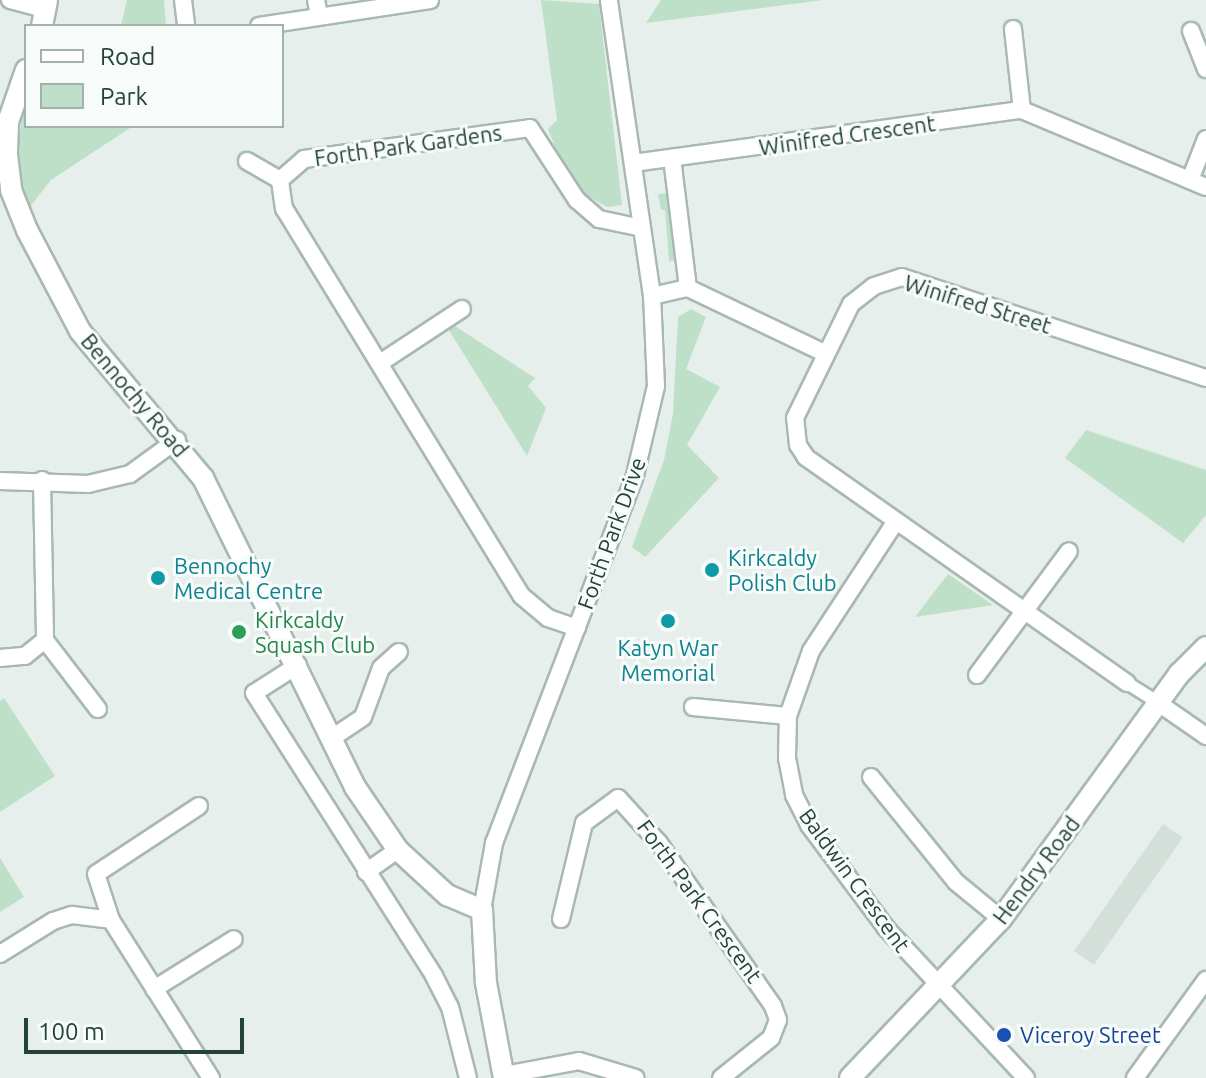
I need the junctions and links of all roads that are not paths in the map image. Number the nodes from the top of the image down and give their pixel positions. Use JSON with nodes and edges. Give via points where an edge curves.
{"nodes":[{"id":1,"x":10,"y":0,"type":"edge"},
{"id":2,"x":183,"y":0,"type":"edge"},
{"id":3,"x":430,"y":0,"type":"edge"},
{"id":4,"x":609,"y":0,"type":"edge"},
{"id":5,"x":317,"y":8,"type":"edge"},
{"id":6,"x":45,"y":12,"type":"edge"},
{"id":7,"x":186,"y":24,"type":"edge"},
{"id":8,"x":265,"y":24,"type":"edge"},
{"id":9,"x":1013,"y":29,"type":"dead end"},
{"id":10,"x":1191,"y":31,"type":"dead end"},
{"id":11,"x":1206,"y":69,"type":"edge"},
{"id":12,"x":24,"y":75,"type":"edge"},
{"id":13,"x":1022,"y":110,"type":"junction"},
{"id":14,"x":4,"y":123,"type":"edge"},
{"id":15,"x":1206,"y":139,"type":"edge"},
{"id":16,"x":672,"y":158,"type":"junction"},
{"id":17,"x":247,"y":161,"type":"dead end"},
{"id":18,"x":633,"y":163,"type":"junction"},
{"id":19,"x":280,"y":180,"type":"junction"},
{"id":20,"x":1190,"y":180,"type":"junction"},
{"id":21,"x":1206,"y":187,"type":"edge"},
{"id":22,"x":642,"y":228,"type":"junction"},
{"id":23,"x":688,"y":288,"type":"junction"},
{"id":24,"x":652,"y":296,"type":"junction"},
{"id":25,"x":462,"y":309,"type":"dead end"},
{"id":26,"x":824,"y":353,"type":"junction"},
{"id":27,"x":380,"y":363,"type":"junction"},
{"id":28,"x":1206,"y":378,"type":"edge"},
{"id":29,"x":177,"y":440,"type":"junction"},
{"id":30,"x":42,"y":480,"type":"junction"},
{"id":31,"x":0,"y":481,"type":"edge"},
{"id":32,"x":896,"y":521,"type":"junction"},
{"id":33,"x":1069,"y":551,"type":"dead end"},
{"id":34,"x":1025,"y":612,"type":"junction"},
{"id":35,"x":577,"y":628,"type":"junction"},
{"id":36,"x":45,"y":640,"type":"junction"},
{"id":37,"x":1206,"y":647,"type":"edge"},
{"id":38,"x":399,"y":652,"type":"dead end"},
{"id":39,"x":0,"y":658,"type":"edge"},
{"id":40,"x":298,"y":665,"type":"junction"},
{"id":41,"x":977,"y":675,"type":"dead end"},
{"id":42,"x":1127,"y":683,"type":"joint"},
{"id":43,"x":1157,"y":702,"type":"junction"},
{"id":44,"x":693,"y":707,"type":"dead end"},
{"id":45,"x":98,"y":709,"type":"dead end"},
{"id":46,"x":788,"y":716,"type":"junction"},
{"id":47,"x":1206,"y":736,"type":"edge"},
{"id":48,"x":332,"y":738,"type":"junction"},
{"id":49,"x":871,"y":777,"type":"dead end"},
{"id":50,"x":199,"y":806,"type":"dead end"},
{"id":51,"x":398,"y":850,"type":"junction"},
{"id":52,"x":366,"y":872,"type":"junction"},
{"id":53,"x":482,"y":910,"type":"junction"},
{"id":54,"x":561,"y":919,"type":"dead end"},
{"id":55,"x":1001,"y":919,"type":"junction"},
{"id":56,"x":111,"y":920,"type":"junction"},
{"id":57,"x":234,"y":939,"type":"dead end"},
{"id":58,"x":0,"y":954,"type":"edge"},
{"id":59,"x":1206,"y":980,"type":"edge"},
{"id":60,"x":938,"y":987,"type":"junction"},
{"id":61,"x":154,"y":989,"type":"junction"},
{"id":62,"x":504,"y":1076,"type":"edge"},
{"id":63,"x":211,"y":1078,"type":"edge"},
{"id":64,"x":468,"y":1078,"type":"edge"},
{"id":65,"x":636,"y":1078,"type":"edge"},
{"id":66,"x":721,"y":1078,"type":"edge"},
{"id":67,"x":850,"y":1078,"type":"edge"},
{"id":68,"x":1026,"y":1078,"type":"edge"},
{"id":69,"x":1135,"y":1078,"type":"edge"}],
"edges":[{"from":1,"to":6,"type":"street"},
{"from":2,"to":7,"type":"street"},
{"from":3,"to":5,"type":"street"},
{"from":4,"to":18,"type":"street","name":"Forth Park Drive"},
{"from":5,"to":8,"type":"street"},
{"from":9,"to":13,"type":"street"},
{"from":10,"to":11,"type":"street"},
{"from":12,"to":14,"type":"street","name":"Bennochy Road"},
{"from":13,"to":16,"type":"street","name":"Winifred Crescent"},
{"from":13,"to":20,"type":"street"},
{"from":14,"to":29,"type":"street","name":"Bennochy Road","via":[[11,190],[80,331]]},
{"from":15,"to":20,"type":"street"},
{"from":16,"to":18,"type":"street","name":"Winifred Crescent"},
{"from":16,"to":23,"type":"street"},
{"from":17,"to":19,"type":"street"},
{"from":18,"to":22,"type":"street","name":"Forth Park Drive"},
{"from":19,"to":22,"type":"street","name":"Forth Park Gardens","via":[[304,159],[530,128],[577,200],[599,219]]},
{"from":19,"to":27,"type":"street","via":[[284,209]]},
{"from":20,"to":21,"type":"street"},
{"from":22,"to":24,"type":"street","name":"Forth Park Drive"},
{"from":23,"to":24,"type":"street"},
{"from":23,"to":26,"type":"street"},
{"from":24,"to":35,"type":"street","name":"Forth Park Drive","via":[[652,401],[635,475]]},
{"from":25,"to":27,"type":"street"},
{"from":26,"to":28,"type":"street","name":"Winifred Street","via":[[851,304],[874,286],[902,277]]},
{"from":26,"to":32,"type":"street","name":"Winifred Street","via":[[795,418],[798,445],[822,470]]},
{"from":27,"to":35,"type":"street","via":[[521,595],[548,618]]},
{"from":29,"to":30,"type":"street","via":[[130,474],[88,484]]},
{"from":29,"to":40,"type":"street","name":"Bennochy Road","via":[[203,478]]},
{"from":30,"to":31,"type":"street"},
{"from":30,"to":36,"type":"street"},
{"from":32,"to":34,"type":"street","name":"Winifred Street"},
{"from":32,"to":46,"type":"street","name":"Baldwin Crescent","via":[[811,651]]},
{"from":33,"to":34,"type":"street"},
{"from":34,"to":41,"type":"street"},
{"from":34,"to":42,"type":"street","name":"Winifred Street"},
{"from":35,"to":53,"type":"street","name":"Forth Park Drive","via":[[494,843]]},
{"from":36,"to":39,"type":"street","via":[[25,656]]},
{"from":36,"to":45,"type":"street"},
{"from":37,"to":43,"type":"street","name":"Hendry Road"},
{"from":38,"to":48,"type":"street","via":[[381,668],[363,717]]},
{"from":40,"to":48,"type":"street","name":"Bennochy Road"},
{"from":40,"to":52,"type":"street","via":[[254,693]]},
{"from":42,"to":43,"type":"street"},
{"from":43,"to":47,"type":"street"},
{"from":43,"to":55,"type":"street","name":"Hendry Road"},
{"from":44,"to":46,"type":"street"},
{"from":46,"to":60,"type":"street","name":"Baldwin Crescent","via":[[787,758],[794,795],[809,825]]},
{"from":48,"to":51,"type":"street","name":"Bennochy Road","via":[[355,787]]},
{"from":49,"to":55,"type":"street","via":[[956,882]]},
{"from":50,"to":56,"type":"street","via":[[91,877]]},
{"from":51,"to":52,"type":"street"},
{"from":51,"to":53,"type":"street","name":"Bennochy Road","via":[[447,895]]},
{"from":52,"to":64,"type":"street","via":[[450,1007]]},
{"from":53,"to":62,"type":"street","via":[[486,983]]},
{"from":54,"to":66,"type":"street","name":"Forth Park Crescent","via":[[584,823],[618,798],[652,834],[773,1006],[778,1020],[771,1038]]},
{"from":55,"to":60,"type":"street","name":"Hendry Road"},
{"from":56,"to":58,"type":"street","via":[[72,915]]},
{"from":56,"to":61,"type":"street"},
{"from":57,"to":61,"type":"street"},
{"from":59,"to":69,"type":"street"},
{"from":60,"to":67,"type":"street","name":"Hendry Road"},
{"from":60,"to":68,"type":"street","name":"Baldwin Crescent"},
{"from":61,"to":63,"type":"street"},
{"from":62,"to":65,"type":"street","via":[[579,1061]]}]}
